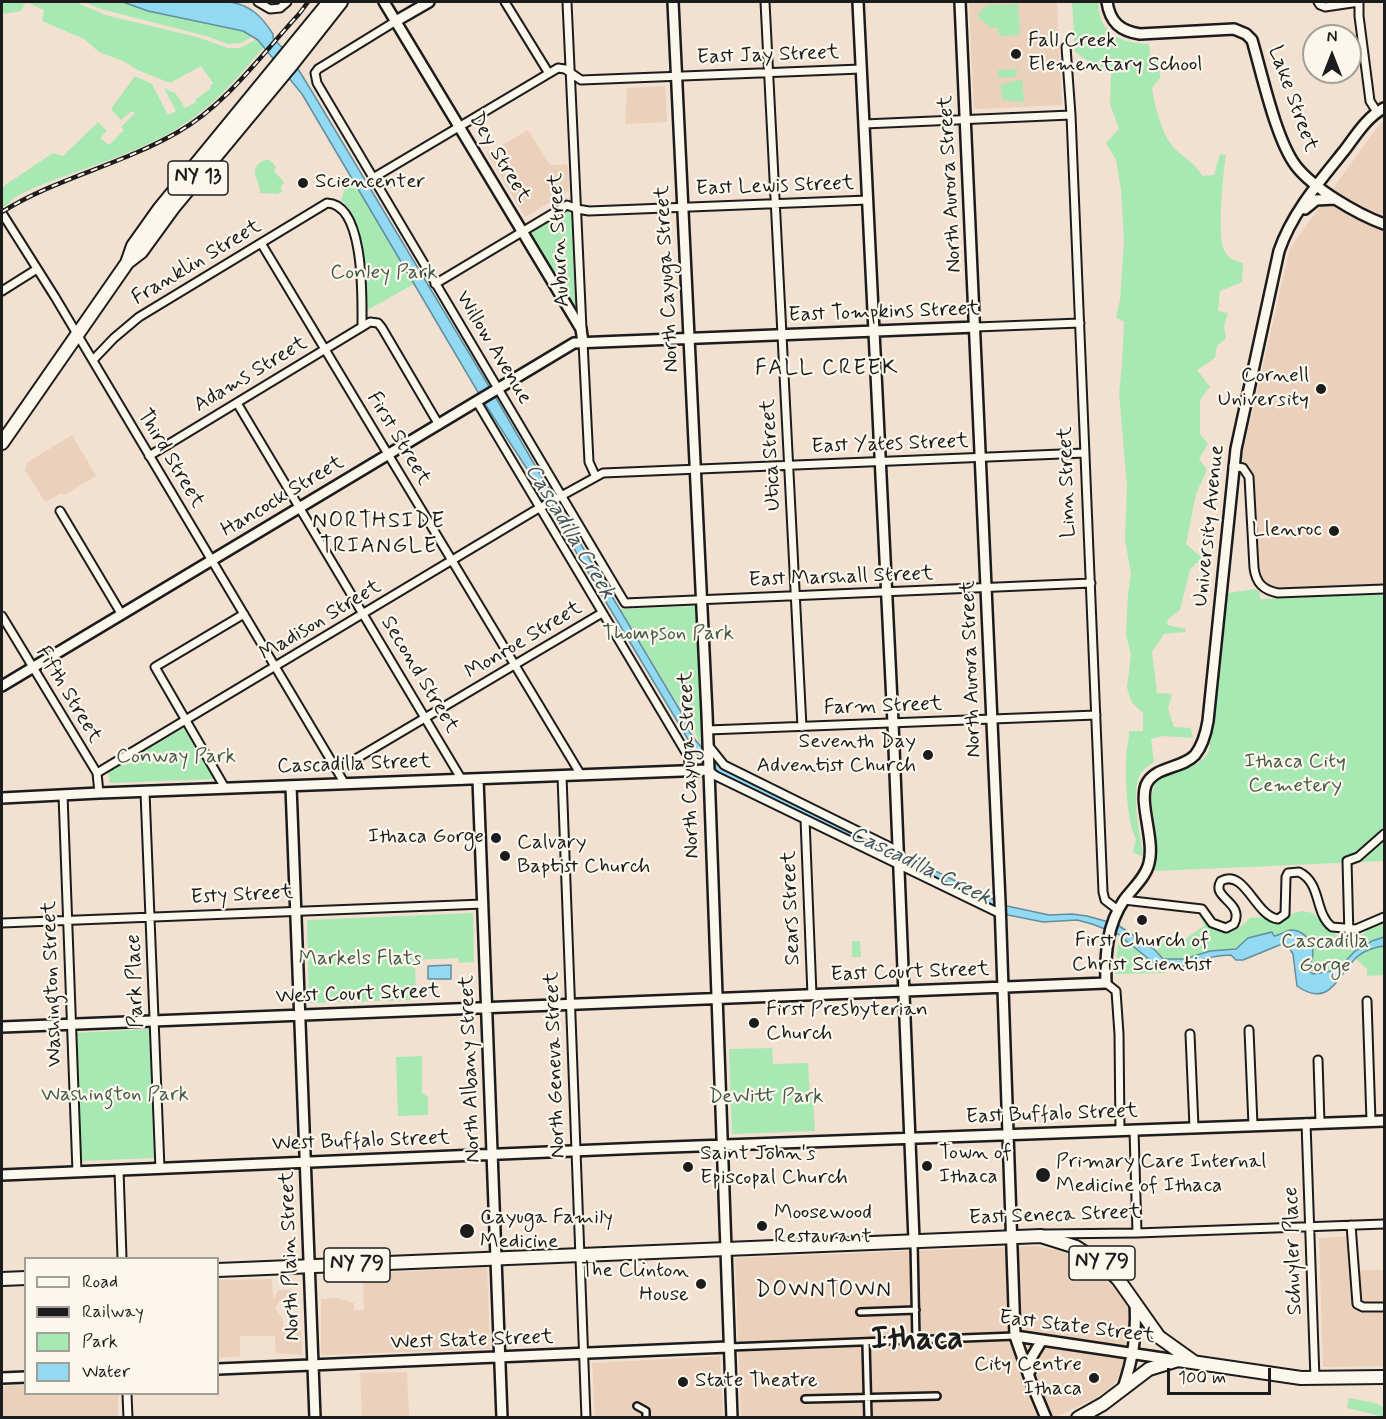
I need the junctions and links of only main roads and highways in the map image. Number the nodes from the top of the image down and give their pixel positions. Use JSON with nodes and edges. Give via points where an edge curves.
{"nodes":[{"id":1,"x":329,"y":2,"type":"edge"},
{"id":2,"x":341,"y":2,"type":"edge"},
{"id":3,"x":300,"y":46,"type":"junction"},
{"id":4,"x":2,"y":443,"type":"edge"},
{"id":5,"x":219,"y":1270,"type":"edge"},
{"id":6,"x":24,"y":1278,"type":"edge"},
{"id":7,"x":2,"y":1279,"type":"edge"},
{"id":8,"x":1194,"y":1362,"type":"junction"},
{"id":9,"x":1384,"y":1377,"type":"edge"},
{"id":10,"x":1078,"y":1418,"type":"edge"}],
"edges":[{"from":1,"to":3,"type":"highway","number":"NY 13"},
{"from":2,"to":3,"type":"highway","number":"NY 13"},
{"from":3,"to":4,"type":"highway","number":"NY 13","via":[[141,252],[127,263]]},
{"from":5,"to":8,"type":"highway","name":"East Seneca Street","number":"NY 79","via":[[1032,1235],[1056,1240],[1095,1258],[1118,1280],[1158,1337]]},
{"from":6,"to":7,"type":"highway"},
{"from":8,"to":9,"type":"highway","name":"East State Street","number":"NY 79","via":[[1314,1378]]},
{"from":8,"to":10,"type":"highway","name":"East State Street","number":"NY 79","via":[[1178,1360],[1149,1369]]}]}
